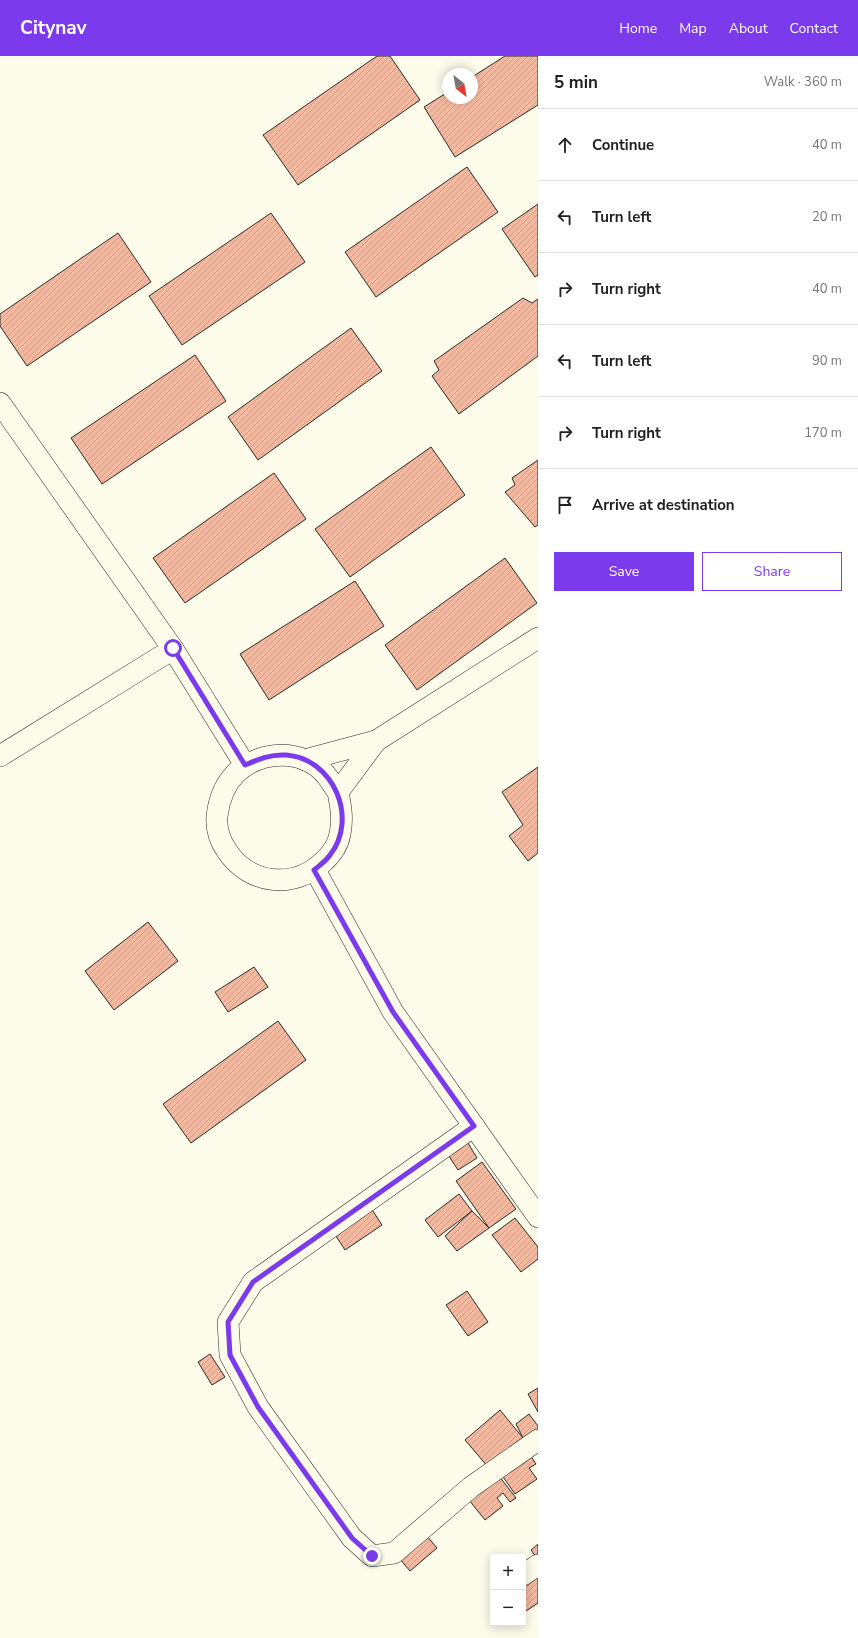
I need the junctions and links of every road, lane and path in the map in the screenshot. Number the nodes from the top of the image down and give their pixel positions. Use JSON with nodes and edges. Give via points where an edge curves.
{"nodes":[{"id":1,"x":0,"y":403,"type":"edge"},
{"id":2,"x":538,"y":638,"type":"edge"},
{"id":3,"x":173,"y":648,"type":"junction"},
{"id":4,"x":376,"y":740,"type":"junction"},
{"id":5,"x":0,"y":756,"type":"edge"},
{"id":6,"x":305,"y":760,"type":"junction"},
{"id":7,"x":245,"y":765,"type":"junction"},
{"id":8,"x":338,"y":792,"type":"junction"},
{"id":9,"x":314,"y":870,"type":"junction"},
{"id":10,"x":474,"y":1126,"type":"junction"},
{"id":11,"x":538,"y":1217,"type":"edge"},
{"id":12,"x":538,"y":1440,"type":"edge"},
{"id":13,"x":538,"y":1565,"type":"edge"},
{"id":14,"x":526,"y":1573,"type":"edge"}],
"edges":[{"from":1,"to":3,"type":"street"},
{"from":2,"to":4,"type":"street"},
{"from":3,"to":5,"type":"street"},
{"from":3,"to":7,"type":"street"},
{"from":4,"to":6,"type":"street"},
{"from":4,"to":8,"type":"street"},
{"from":6,"to":7,"type":"street","via":[[287,755],[265,756]]},
{"from":6,"to":8,"type":"street","via":[[325,774]]},
{"from":7,"to":9,"type":"street","via":[[229,780],[219,800],[217,822],[222,843],[234,861],[251,874],[272,880],[294,879]]},
{"from":8,"to":9,"type":"street","via":[[343,813],[340,835],[330,855]]},
{"from":9,"to":10,"type":"street","via":[[393,1012]]},
{"from":10,"to":11,"type":"street"},
{"from":10,"to":12,"type":"street","via":[[253,1282],[228,1322],[230,1355],[258,1407],[352,1538],[372,1556],[394,1553],[472,1488]]},
{"from":13,"to":14,"type":"street"}]}
